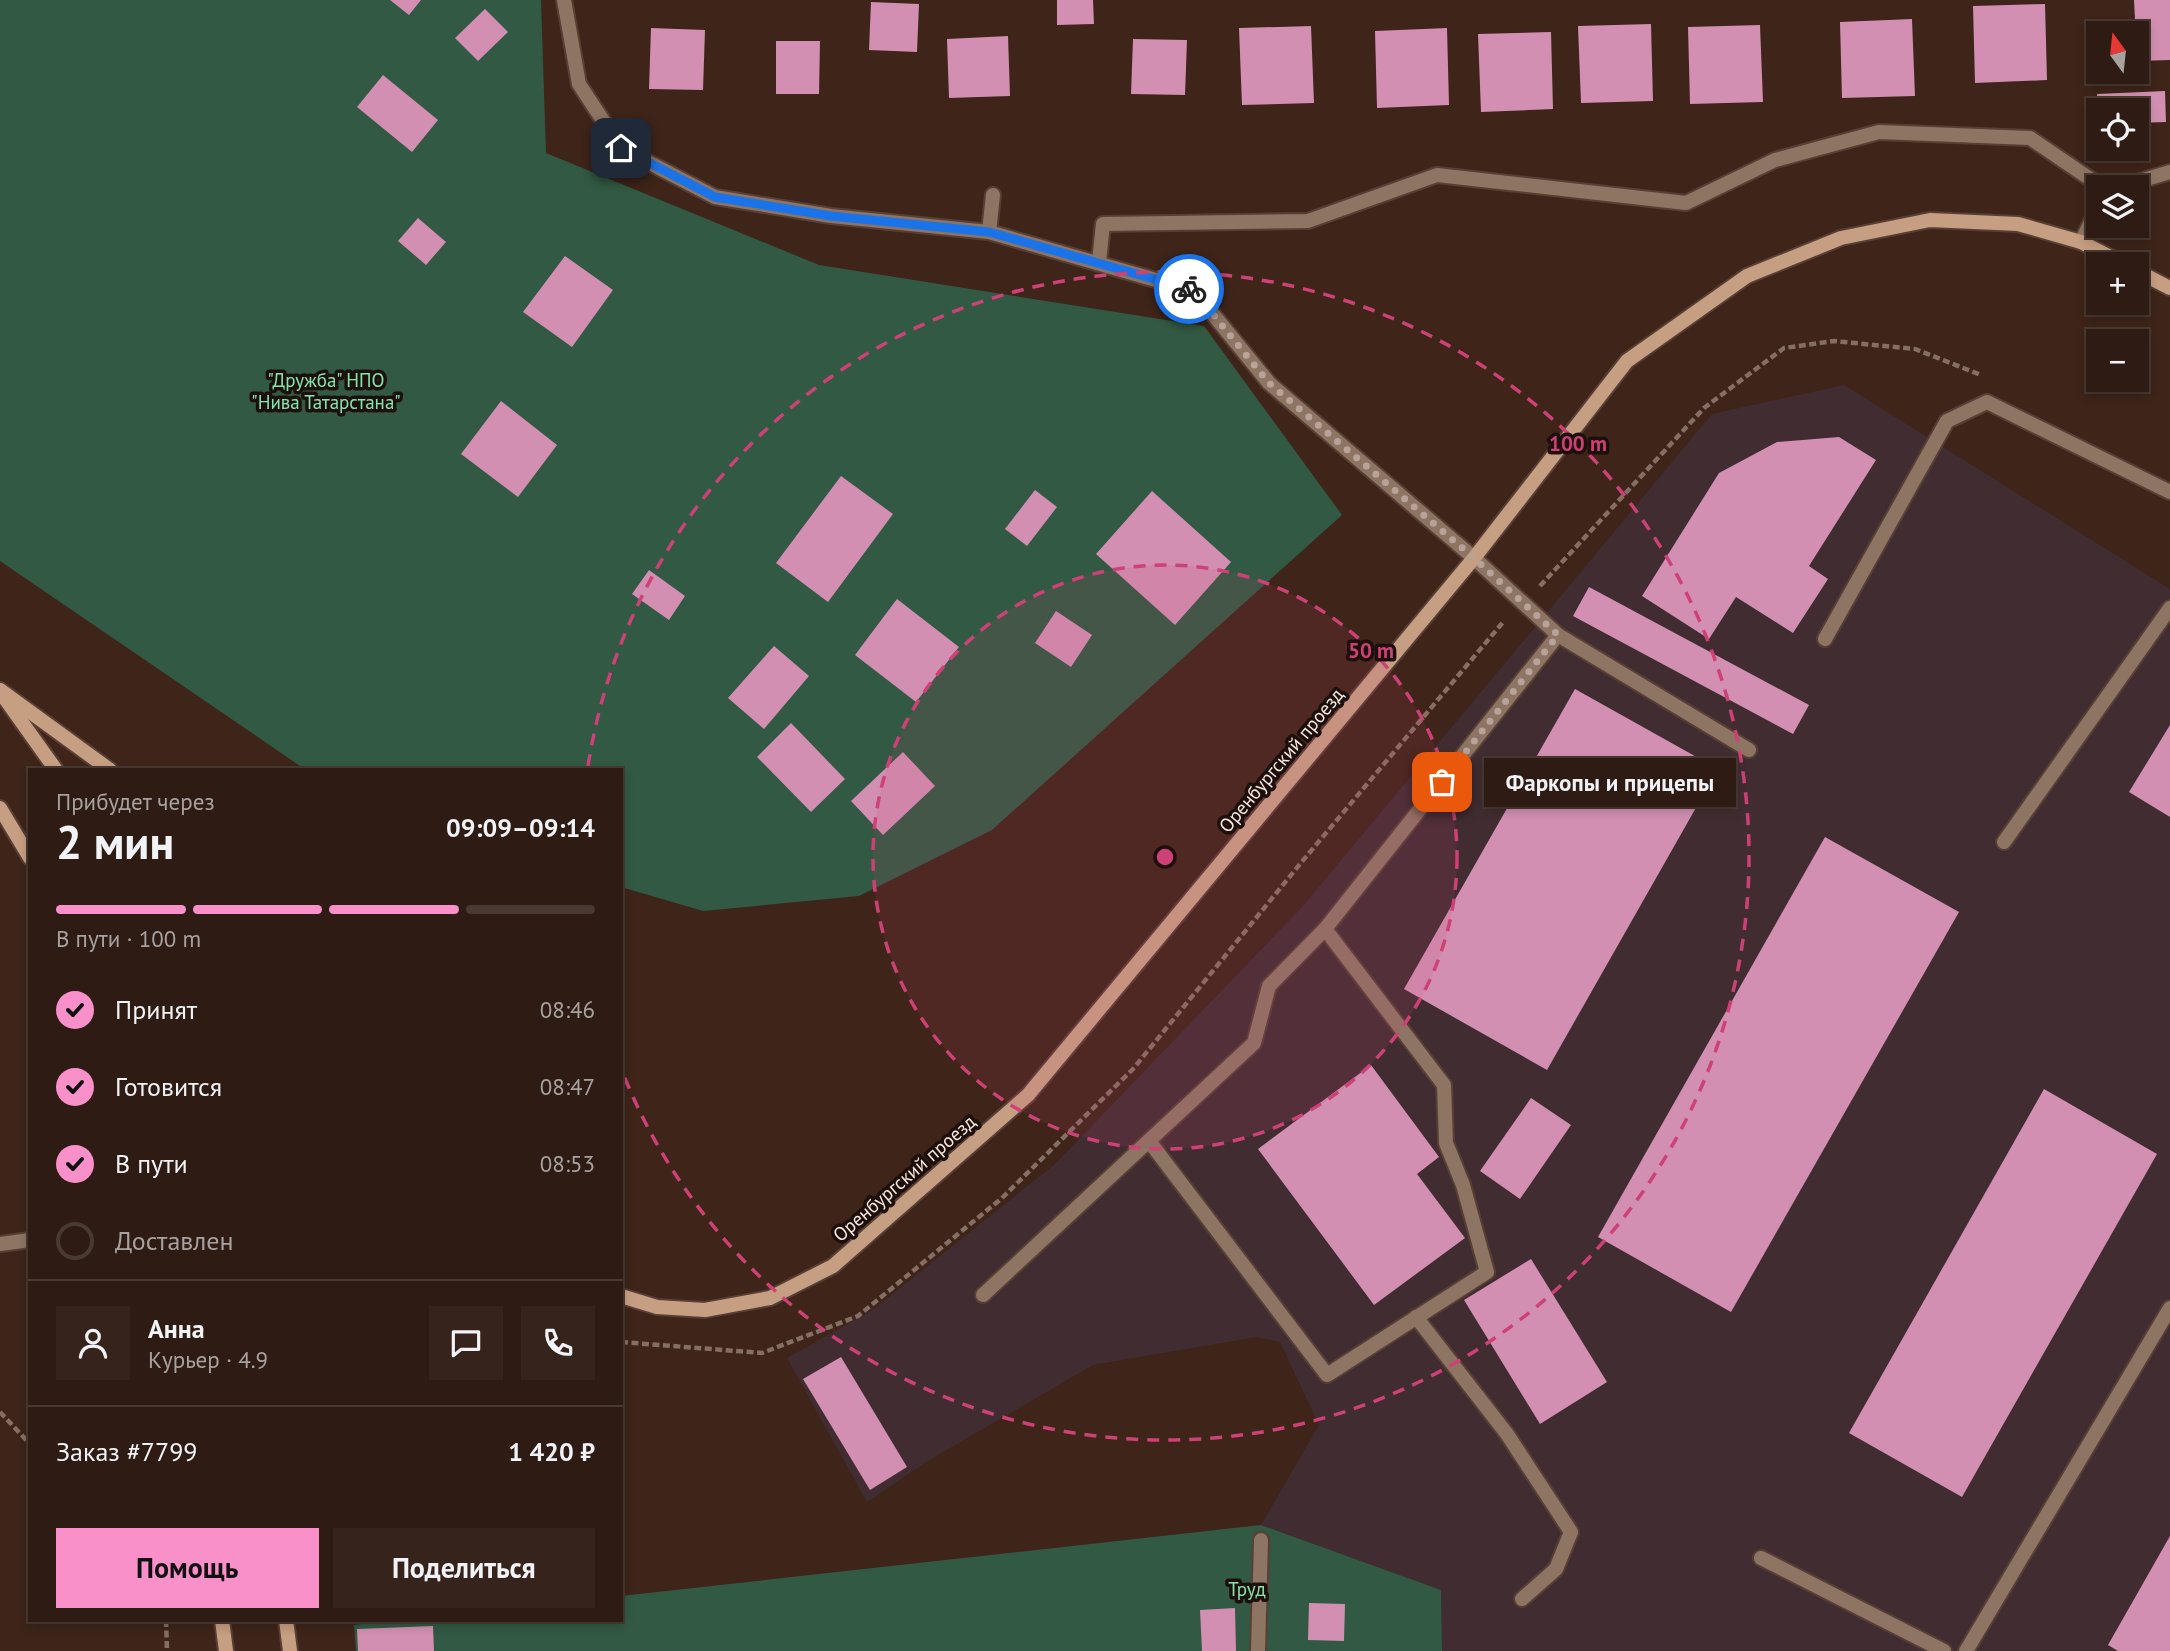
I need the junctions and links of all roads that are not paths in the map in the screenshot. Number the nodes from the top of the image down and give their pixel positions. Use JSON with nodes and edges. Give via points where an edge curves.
{"nodes":[{"id":1,"x":564,"y":0,"type":"edge"},
{"id":2,"x":2170,"y":172,"type":"edge"},
{"id":3,"x":2086,"y":176,"type":"edge"},
{"id":4,"x":2149,"y":178,"type":"edge"},
{"id":5,"x":993,"y":195,"type":"dead end"},
{"id":6,"x":989,"y":232,"type":"junction"},
{"id":7,"x":2086,"y":232,"type":"edge"},
{"id":8,"x":2081,"y":242,"type":"junction"},
{"id":9,"x":2101,"y":252,"type":"edge"},
{"id":10,"x":1099,"y":262,"type":"junction"},
{"id":11,"x":2149,"y":277,"type":"edge"},
{"id":12,"x":2170,"y":288,"type":"edge"},
{"id":13,"x":2170,"y":492,"type":"edge"},
{"id":14,"x":1474,"y":558,"type":"junction"},
{"id":15,"x":2170,"y":608,"type":"edge"},
{"id":16,"x":1558,"y":635,"type":"junction"},
{"id":17,"x":1825,"y":639,"type":"dead end"},
{"id":18,"x":0,"y":691,"type":"edge"},
{"id":19,"x":1749,"y":750,"type":"dead end"},
{"id":20,"x":55,"y":768,"type":"edge"},
{"id":21,"x":107,"y":768,"type":"edge"},
{"id":22,"x":0,"y":808,"type":"edge"},
{"id":23,"x":2004,"y":842,"type":"dead end"},
{"id":24,"x":28,"y":856,"type":"edge"},
{"id":25,"x":1325,"y":929,"type":"junction"},
{"id":26,"x":1149,"y":1141,"type":"junction"},
{"id":27,"x":28,"y":1240,"type":"edge"},
{"id":28,"x":0,"y":1244,"type":"edge"},
{"id":29,"x":983,"y":1295,"type":"dead end"},
{"id":30,"x":623,"y":1297,"type":"edge"},
{"id":31,"x":2170,"y":1308,"type":"edge"},
{"id":32,"x":1416,"y":1317,"type":"junction"},
{"id":33,"x":1261,"y":1540,"type":"dead end"},
{"id":34,"x":1761,"y":1558,"type":"dead end"},
{"id":35,"x":1522,"y":1599,"type":"dead end"},
{"id":36,"x":222,"y":1622,"type":"edge"},
{"id":37,"x":286,"y":1622,"type":"edge"},
{"id":38,"x":226,"y":1651,"type":"edge"},
{"id":39,"x":290,"y":1651,"type":"edge"},
{"id":40,"x":1258,"y":1651,"type":"edge"},
{"id":41,"x":1944,"y":1651,"type":"edge"},
{"id":42,"x":1966,"y":1651,"type":"edge"}],
"edges":[{"from":1,"to":6,"type":"street","via":[[579,84],[621,148],[715,197],[831,216]]},
{"from":2,"to":4,"type":"street"},
{"from":3,"to":10,"type":"street","via":[[2030,138],[1879,132],[1775,160],[1686,203],[1437,174],[1308,220],[1103,224]]},
{"from":5,"to":6,"type":"street"},
{"from":6,"to":10,"type":"street"},
{"from":7,"to":8,"type":"street"},
{"from":8,"to":9,"type":"main road","name":"Оренбургский проезд"},
{"from":8,"to":14,"type":"main road","name":"Оренбургский проезд","via":[[2018,224],[1930,220],[1841,238],[1747,276],[1626,361]]},
{"from":10,"to":14,"type":"street","via":[[1194,291],[1269,383]]},
{"from":11,"to":12,"type":"main road"},
{"from":13,"to":17,"type":"street","via":[[1987,402],[1947,421]]},
{"from":14,"to":16,"type":"street"},
{"from":14,"to":30,"type":"main road","name":"Оренбургский проезд","via":[[1028,1095],[833,1266],[770,1298],[705,1310],[657,1307]]},
{"from":15,"to":23,"type":"street"},
{"from":16,"to":19,"type":"street"},
{"from":16,"to":25,"type":"street"},
{"from":18,"to":20,"type":"main road"},
{"from":18,"to":21,"type":"main road"},
{"from":22,"to":24,"type":"main road"},
{"from":25,"to":26,"type":"street","via":[[1269,986],[1254,1043]]},
{"from":25,"to":32,"type":"street","via":[[1444,1085],[1446,1143],[1487,1272]]},
{"from":26,"to":29,"type":"street"},
{"from":26,"to":32,"type":"street","via":[[1326,1375]]},
{"from":27,"to":28,"type":"street"},
{"from":31,"to":42,"type":"street"},
{"from":32,"to":35,"type":"street","via":[[1507,1434],[1571,1532],[1556,1569]]},
{"from":33,"to":40,"type":"street"},
{"from":34,"to":41,"type":"street"},
{"from":36,"to":38,"type":"main road"},
{"from":37,"to":39,"type":"main road"}]}
